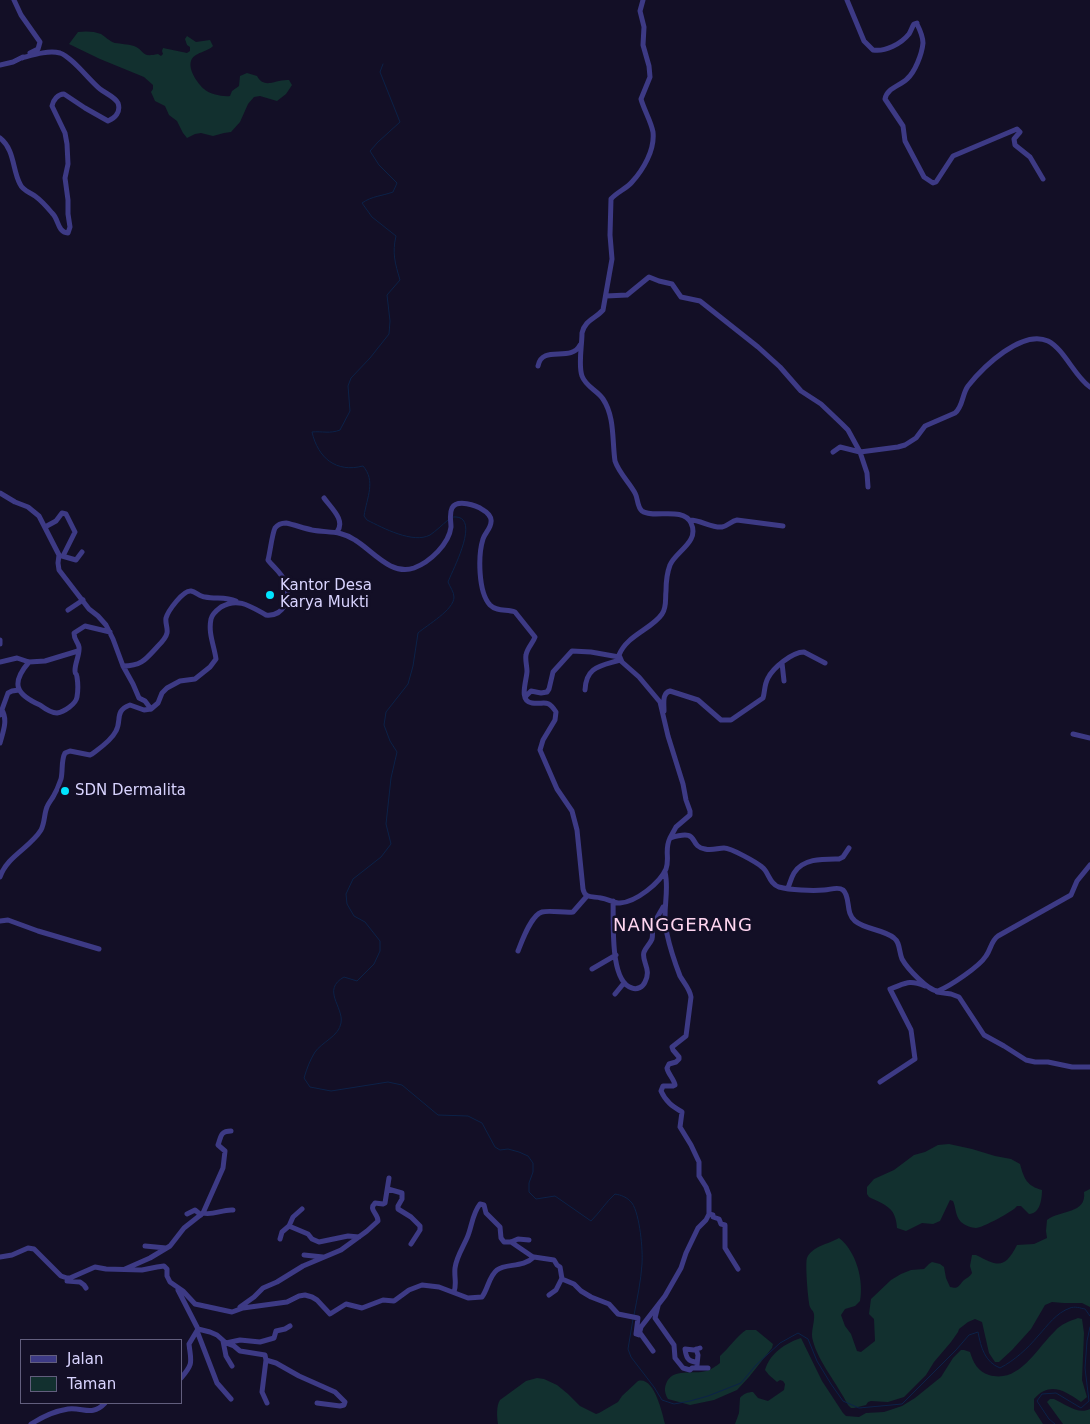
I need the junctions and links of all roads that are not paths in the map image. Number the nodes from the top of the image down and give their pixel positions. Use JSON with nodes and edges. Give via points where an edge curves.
{"nodes":[{"id":1,"x":14,"y":0,"type":"edge"},
{"id":2,"x":643,"y":0,"type":"edge"},
{"id":3,"x":847,"y":0,"type":"edge"},
{"id":4,"x":22,"y":58,"type":"junction"},
{"id":5,"x":0,"y":65,"type":"edge"},
{"id":6,"x":0,"y":138,"type":"edge"},
{"id":7,"x":1043,"y":179,"type":"dead end"},
{"id":8,"x":606,"y":296,"type":"junction"},
{"id":9,"x":582,"y":342,"type":"junction"},
{"id":10,"x":538,"y":366,"type":"dead end"},
{"id":11,"x":1090,"y":387,"type":"edge"},
{"id":12,"x":834,"y":452,"type":"dead end"},
{"id":13,"x":860,"y":452,"type":"junction"},
{"id":14,"x":868,"y":487,"type":"dead end"},
{"id":15,"x":0,"y":493,"type":"edge"},
{"id":16,"x":324,"y":498,"type":"dead end"},
{"id":17,"x":690,"y":520,"type":"junction"},
{"id":18,"x":783,"y":526,"type":"dead end"},
{"id":19,"x":45,"y":527,"type":"junction"},
{"id":20,"x":337,"y":532,"type":"junction"},
{"id":21,"x":82,"y":552,"type":"dead end"},
{"id":22,"x":61,"y":556,"type":"junction"},
{"id":23,"x":83,"y":600,"type":"junction"},
{"id":24,"x":239,"y":602,"type":"junction"},
{"id":25,"x":68,"y":610,"type":"dead end"},
{"id":26,"x":110,"y":632,"type":"junction"},
{"id":27,"x":0,"y":640,"type":"edge"},
{"id":28,"x":0,"y":644,"type":"edge"},
{"id":29,"x":78,"y":651,"type":"junction"},
{"id":30,"x":620,"y":659,"type":"junction"},
{"id":31,"x":0,"y":662,"type":"edge"},
{"id":32,"x":29,"y":662,"type":"junction"},
{"id":33,"x":825,"y":662,"type":"dead end"},
{"id":34,"x":782,"y":663,"type":"junction"},
{"id":35,"x":123,"y":666,"type":"junction"},
{"id":36,"x":784,"y":681,"type":"dead end"},
{"id":37,"x":19,"y":690,"type":"junction"},
{"id":38,"x":585,"y":690,"type":"dead end"},
{"id":39,"x":525,"y":697,"type":"junction"},
{"id":40,"x":150,"y":709,"type":"junction"},
{"id":41,"x":1,"y":712,"type":"edge"},
{"id":42,"x":663,"y":716,"type":"junction"},
{"id":43,"x":1073,"y":734,"type":"dead end"},
{"id":44,"x":1090,"y":738,"type":"edge"},
{"id":45,"x":0,"y":743,"type":"edge"},
{"id":46,"x":670,"y":838,"type":"junction"},
{"id":47,"x":849,"y":848,"type":"dead end"},
{"id":48,"x":1090,"y":866,"type":"edge"},
{"id":49,"x":664,"y":872,"type":"junction"},
{"id":50,"x":0,"y":873,"type":"edge"},
{"id":51,"x":788,"y":888,"type":"junction"},
{"id":52,"x":587,"y":896,"type":"junction"},
{"id":53,"x":613,"y":901,"type":"junction"},
{"id":54,"x":664,"y":904,"type":"junction"},
{"id":55,"x":0,"y":921,"type":"edge"},
{"id":56,"x":99,"y":949,"type":"dead end"},
{"id":57,"x":518,"y":951,"type":"dead end"},
{"id":58,"x":616,"y":956,"type":"junction"},
{"id":59,"x":592,"y":969,"type":"dead end"},
{"id":60,"x":624,"y":983,"type":"junction"},
{"id":61,"x":927,"y":987,"type":"junction"},
{"id":62,"x":936,"y":992,"type":"junction"},
{"id":63,"x":615,"y":994,"type":"dead end"},
{"id":64,"x":1090,"y":1067,"type":"edge"},
{"id":65,"x":880,"y":1082,"type":"dead end"},
{"id":66,"x":231,"y":1131,"type":"dead end"},
{"id":67,"x":389,"y":1178,"type":"dead end"},
{"id":68,"x":388,"y":1189,"type":"junction"},
{"id":69,"x":302,"y":1208,"type":"dead end"},
{"id":70,"x":232,"y":1210,"type":"dead end"},
{"id":71,"x":187,"y":1214,"type":"dead end"},
{"id":72,"x":202,"y":1214,"type":"junction"},
{"id":73,"x":709,"y":1214,"type":"junction"},
{"id":74,"x":289,"y":1226,"type":"junction"},
{"id":75,"x":360,"y":1237,"type":"junction"},
{"id":76,"x":280,"y":1239,"type":"dead end"},
{"id":77,"x":529,"y":1240,"type":"dead end"},
{"id":78,"x":510,"y":1242,"type":"junction"},
{"id":79,"x":411,"y":1244,"type":"dead end"},
{"id":80,"x":145,"y":1246,"type":"dead end"},
{"id":81,"x":166,"y":1248,"type":"junction"},
{"id":82,"x":304,"y":1255,"type":"dead end"},
{"id":83,"x":0,"y":1257,"type":"edge"},
{"id":84,"x":326,"y":1257,"type":"junction"},
{"id":85,"x":533,"y":1257,"type":"junction"},
{"id":86,"x":738,"y":1269,"type":"dead end"},
{"id":87,"x":122,"y":1270,"type":"junction"},
{"id":88,"x":61,"y":1276,"type":"junction"},
{"id":89,"x":562,"y":1278,"type":"junction"},
{"id":90,"x":177,"y":1287,"type":"junction"},
{"id":91,"x":86,"y":1288,"type":"dead end"},
{"id":92,"x":454,"y":1292,"type":"junction"},
{"id":93,"x":549,"y":1295,"type":"dead end"},
{"id":94,"x":658,"y":1306,"type":"junction"},
{"id":95,"x":233,"y":1312,"type":"junction"},
{"id":96,"x":290,"y":1326,"type":"dead end"},
{"id":97,"x":198,"y":1330,"type":"junction"},
{"id":98,"x":640,"y":1333,"type":"junction"},
{"id":99,"x":224,"y":1341,"type":"junction"},
{"id":100,"x":675,"y":1348,"type":"junction"},
{"id":101,"x":653,"y":1350,"type":"dead end"},
{"id":102,"x":685,"y":1352,"type":"junction"},
{"id":103,"x":266,"y":1360,"type":"junction"},
{"id":104,"x":697,"y":1362,"type":"junction"},
{"id":105,"x":232,"y":1366,"type":"dead end"},
{"id":106,"x":697,"y":1368,"type":"junction"},
{"id":107,"x":708,"y":1368,"type":"dead end"},
{"id":108,"x":182,"y":1377,"type":"edge"},
{"id":109,"x":231,"y":1398,"type":"dead end"},
{"id":110,"x":268,"y":1403,"type":"dead end"},
{"id":111,"x":317,"y":1403,"type":"dead end"},
{"id":112,"x":103,"y":1404,"type":"edge"},
{"id":113,"x":31,"y":1424,"type":"edge"}],
"edges":[{"from":1,"to":4,"type":"street","via":[[40,42],[38,49]]},
{"from":2,"to":8,"type":"street","via":[[640,11],[644,27],[643,45],[650,77],[641,99],[653,132],[652,141],[638,175],[611,199],[612,259]]},
{"from":3,"to":7,"type":"street","via":[[864,41],[873,50],[884,50],[898,44],[914,24],[918,24],[923,42],[916,66],[908,78],[889,91],[885,99],[903,126],[905,141],[926,179],[935,183],[953,156],[1017,129],[1020,132],[1014,139],[1014,145],[1030,157]]},
{"from":4,"to":5,"type":"street"},
{"from":4,"to":6,"type":"street","via":[[59,53],[117,101],[119,107],[115,118],[108,121],[64,94],[53,102],[67,144],[68,233],[61,230],[45,205],[22,187],[7,145]]},
{"from":8,"to":9,"type":"street","via":[[603,310],[583,328]]},
{"from":8,"to":13,"type":"street","via":[[627,295],[649,276],[672,284],[681,298],[700,301],[748,338],[801,391],[821,404],[848,430]]},
{"from":9,"to":10,"type":"street","via":[[578,350],[544,357]]},
{"from":9,"to":17,"type":"street","via":[[582,376],[608,408],[615,461],[637,497],[640,508],[647,513],[678,514]]},
{"from":11,"to":13,"type":"street","via":[[1050,342],[1025,340],[1006,350],[981,373],[968,387],[955,413],[925,426],[916,438],[898,448]]},
{"from":12,"to":13,"type":"street","via":[[840,447]]},
{"from":13,"to":14,"type":"street"},
{"from":15,"to":19,"type":"street","via":[[32,509]]},
{"from":16,"to":20,"type":"street","via":[[339,518]]},
{"from":17,"to":18,"type":"street","via":[[720,527],[737,520]]},
{"from":17,"to":30,"type":"street","via":[[693,528],[691,539],[671,564],[662,614],[621,650]]},
{"from":19,"to":22,"type":"street"},
{"from":19,"to":22,"type":"street","via":[[66,514],[75,532]]},
{"from":20,"to":24,"type":"street","via":[[280,524],[275,530],[268,560],[285,582],[287,597],[284,607],[275,614],[266,615]]},
{"from":20,"to":39,"type":"street","via":[[355,540],[388,564],[406,570],[434,556],[449,534],[456,504],[483,509],[491,524],[483,538],[480,566],[485,597],[497,609],[515,612],[534,637],[526,653]]},
{"from":21,"to":22,"type":"street","via":[[76,560]]},
{"from":22,"to":23,"type":"street","via":[[59,570]]},
{"from":23,"to":25,"type":"street"},
{"from":23,"to":26,"type":"street"},
{"from":24,"to":35,"type":"street","via":[[186,592],[167,615],[167,634],[161,643],[141,663]]},
{"from":24,"to":40,"type":"street","via":[[222,607],[211,617],[214,663],[195,679],[180,681],[167,688]]},
{"from":26,"to":29,"type":"street","via":[[82,627],[74,634]]},
{"from":26,"to":35,"type":"street"},
{"from":27,"to":28,"type":"street"},
{"from":29,"to":32,"type":"street","via":[[45,661]]},
{"from":29,"to":37,"type":"street","via":[[75,672],[77,697],[73,705],[57,713],[26,698]]},
{"from":30,"to":38,"type":"street","via":[[593,669]]},
{"from":30,"to":39,"type":"street","via":[[571,651],[553,672],[547,692],[531,691]]},
{"from":30,"to":42,"type":"street","via":[[656,696]]},
{"from":31,"to":32,"type":"street","via":[[17,658]]},
{"from":32,"to":37,"type":"street","via":[[20,675]]},
{"from":33,"to":34,"type":"street","via":[[800,652]]},
{"from":34,"to":36,"type":"street"},
{"from":34,"to":42,"type":"street","via":[[768,678],[763,698],[731,720],[721,720],[698,700],[670,691],[665,694]]},
{"from":35,"to":40,"type":"street","via":[[138,697]]},
{"from":37,"to":41,"type":"street","via":[[8,692]]},
{"from":39,"to":52,"type":"street","via":[[531,703],[546,702],[556,712],[540,750],[557,789],[572,810],[584,894]]},
{"from":40,"to":50,"type":"street","via":[[128,705],[120,712],[115,734],[92,754],[70,751],[64,754],[61,780],[47,807],[40,832]]},
{"from":41,"to":45,"type":"street","via":[[4,727]]},
{"from":42,"to":46,"type":"street","via":[[691,813]]},
{"from":43,"to":44,"type":"street"},
{"from":46,"to":49,"type":"street"},
{"from":46,"to":51,"type":"street","via":[[687,834],[703,849],[729,848],[763,868],[774,885]]},
{"from":47,"to":51,"type":"street","via":[[839,859],[803,864],[794,872]]},
{"from":48,"to":62,"type":"street","via":[[1077,881],[1071,895],[998,936],[980,964]]},
{"from":49,"to":53,"type":"street","via":[[652,887],[640,895],[627,901]]},
{"from":49,"to":54,"type":"street","via":[[667,880]]},
{"from":51,"to":61,"type":"street","via":[[841,889],[854,920],[894,938],[904,960]]},
{"from":52,"to":53,"type":"street"},
{"from":52,"to":57,"type":"street","via":[[573,912],[544,911],[537,914]]},
{"from":53,"to":58,"type":"street"},
{"from":54,"to":60,"type":"street","via":[[643,956],[648,973],[645,982],[634,989]]},
{"from":54,"to":73,"type":"street","via":[[667,935],[679,973],[691,997],[686,1036],[672,1047],[679,1057],[678,1062],[669,1064],[667,1068],[675,1085],[664,1085],[661,1091],[670,1105],[682,1112],[680,1127],[699,1162],[700,1176],[709,1195]]},
{"from":55,"to":56,"type":"street","via":[[8,920]]},
{"from":58,"to":59,"type":"street"},
{"from":58,"to":60,"type":"street"},
{"from":60,"to":63,"type":"street"},
{"from":61,"to":62,"type":"street"},
{"from":61,"to":65,"type":"street","via":[[908,982],[890,989],[911,1030],[915,1059]]},
{"from":62,"to":64,"type":"street","via":[[958,998],[984,1035],[1026,1060]]},
{"from":66,"to":72,"type":"street","via":[[223,1132],[220,1140],[218,1146],[225,1151],[223,1168]]},
{"from":67,"to":68,"type":"street"},
{"from":68,"to":75,"type":"street","via":[[385,1203],[375,1203],[372,1207],[378,1217],[377,1222]]},
{"from":68,"to":79,"type":"street","via":[[402,1194],[398,1209],[420,1226]]},
{"from":69,"to":74,"type":"street"},
{"from":70,"to":72,"type":"street"},
{"from":71,"to":72,"type":"street","via":[[195,1210]]},
{"from":72,"to":81,"type":"street"},
{"from":73,"to":86,"type":"street","via":[[725,1225],[725,1248]]},
{"from":73,"to":94,"type":"street","via":[[699,1226],[681,1268]]},
{"from":74,"to":75,"type":"street","via":[[319,1242]]},
{"from":74,"to":76,"type":"street"},
{"from":75,"to":84,"type":"street"},
{"from":77,"to":78,"type":"street","via":[[518,1238]]},
{"from":78,"to":85,"type":"street"},
{"from":78,"to":92,"type":"street","via":[[502,1240],[500,1227],[480,1204],[455,1266]]},
{"from":80,"to":81,"type":"street"},
{"from":81,"to":87,"type":"street"},
{"from":82,"to":84,"type":"street"},
{"from":83,"to":88,"type":"street","via":[[34,1249]]},
{"from":84,"to":95,"type":"street","via":[[263,1288]]},
{"from":85,"to":89,"type":"street","via":[[554,1260],[560,1267]]},
{"from":85,"to":92,"type":"street","via":[[498,1269],[482,1297],[468,1298]]},
{"from":87,"to":88,"type":"street","via":[[95,1267],[70,1278]]},
{"from":87,"to":90,"type":"street","via":[[164,1266],[168,1279]]},
{"from":88,"to":91,"type":"street","via":[[64,1280],[80,1282]]},
{"from":89,"to":93,"type":"street","via":[[556,1290]]},
{"from":89,"to":98,"type":"street","via":[[587,1295],[609,1304],[618,1314],[637,1318],[636,1334]]},
{"from":90,"to":95,"type":"street","via":[[195,1304]]},
{"from":90,"to":97,"type":"street"},
{"from":92,"to":95,"type":"street","via":[[419,1286],[394,1301],[383,1300],[362,1308],[346,1304],[332,1313],[305,1295],[287,1302]]},
{"from":94,"to":98,"type":"street","via":[[642,1325]]},
{"from":94,"to":100,"type":"street","via":[[655,1318]]},
{"from":96,"to":99,"type":"street","via":[[276,1331],[274,1338],[262,1342]]},
{"from":97,"to":99,"type":"street","via":[[210,1332]]},
{"from":97,"to":108,"type":"street","via":[[189,1344],[192,1358]]},
{"from":97,"to":109,"type":"street","via":[[218,1383]]},
{"from":98,"to":101,"type":"street"},
{"from":99,"to":103,"type":"street","via":[[243,1352],[265,1355]]},
{"from":99,"to":105,"type":"street","via":[[226,1356]]},
{"from":100,"to":102,"type":"street"},
{"from":100,"to":106,"type":"street","via":[[675,1358],[683,1368]]},
{"from":102,"to":104,"type":"street","via":[[690,1361]]},
{"from":102,"to":104,"type":"street","via":[[686,1348],[698,1349]]},
{"from":103,"to":110,"type":"street","via":[[262,1392]]},
{"from":103,"to":111,"type":"street","via":[[335,1392],[345,1402],[340,1406]]},
{"from":104,"to":106,"type":"street"},
{"from":106,"to":107,"type":"street"},
{"from":112,"to":113,"type":"street","via":[[92,1410],[61,1411]]}]}
